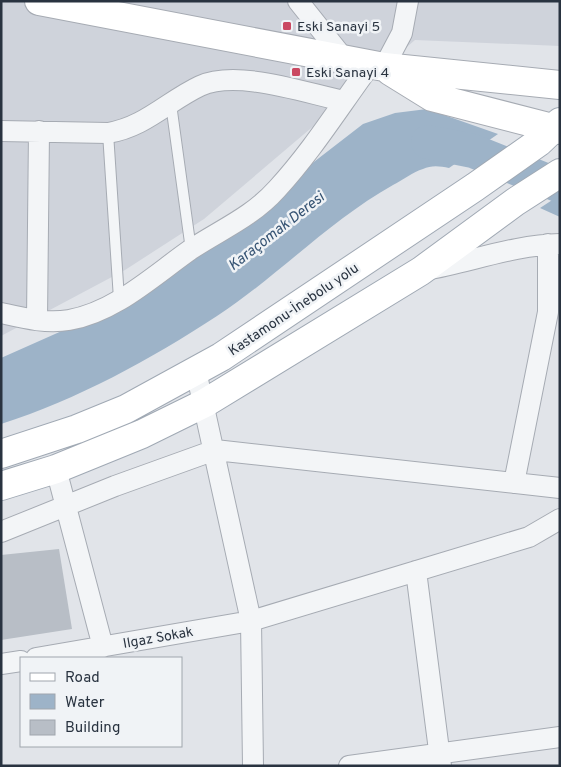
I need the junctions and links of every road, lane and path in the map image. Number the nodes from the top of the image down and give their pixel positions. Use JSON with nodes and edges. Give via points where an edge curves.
{"nodes":[{"id":1,"x":39,"y":1,"type":"edge"},
{"id":2,"x":298,"y":1,"type":"edge"},
{"id":3,"x":408,"y":1,"type":"edge"},
{"id":4,"x":366,"y":64,"type":"junction"},
{"id":5,"x":560,"y":86,"type":"edge"},
{"id":6,"x":344,"y":101,"type":"junction"},
{"id":7,"x":172,"y":104,"type":"junction"},
{"id":8,"x":553,"y":130,"type":"edge"},
{"id":9,"x":1,"y":131,"type":"edge"},
{"id":10,"x":39,"y":131,"type":"junction"},
{"id":11,"x":108,"y":133,"type":"junction"},
{"id":12,"x":560,"y":173,"type":"edge"},
{"id":13,"x":554,"y":244,"type":"edge"},
{"id":14,"x":191,"y":250,"type":"junction"},
{"id":15,"x":421,"y":271,"type":"junction"},
{"id":16,"x":119,"y":299,"type":"junction"},
{"id":17,"x":1,"y":313,"type":"edge"},
{"id":18,"x":37,"y":320,"type":"junction"},
{"id":19,"x":196,"y":371,"type":"junction"},
{"id":20,"x":205,"y":402,"type":"junction"},
{"id":21,"x":215,"y":450,"type":"junction"},
{"id":22,"x":1,"y":454,"type":"edge"},
{"id":23,"x":56,"y":470,"type":"junction"},
{"id":24,"x":514,"y":483,"type":"junction"},
{"id":25,"x":1,"y":486,"type":"edge"},
{"id":26,"x":560,"y":488,"type":"edge"},
{"id":27,"x":65,"y":507,"type":"junction"},
{"id":28,"x":560,"y":519,"type":"edge"},
{"id":29,"x":1,"y":532,"type":"edge"},
{"id":30,"x":416,"y":571,"type":"junction"},
{"id":31,"x":251,"y":621,"type":"junction"},
{"id":32,"x":103,"y":647,"type":"junction"},
{"id":33,"x":42,"y":657,"type":"edge"},
{"id":34,"x":20,"y":661,"type":"edge"},
{"id":35,"x":1,"y":664,"type":"edge"},
{"id":36,"x":560,"y":737,"type":"edge"},
{"id":37,"x":441,"y":759,"type":"edge"},
{"id":38,"x":253,"y":766,"type":"edge"},
{"id":39,"x":349,"y":766,"type":"edge"}],
"edges":[{"from":1,"to":4,"type":"main road"},
{"from":2,"to":4,"type":"street"},
{"from":3,"to":4,"type":"street","via":[[402,33]]},
{"from":4,"to":5,"type":"main road"},
{"from":4,"to":6,"type":"street"},
{"from":4,"to":8,"type":"main road","via":[[432,97]]},
{"from":6,"to":7,"type":"street","via":[[230,80],[200,86]]},
{"from":6,"to":14,"type":"street","via":[[277,190],[249,215]]},
{"from":7,"to":11,"type":"street","via":[[124,130]]},
{"from":7,"to":14,"type":"lane"},
{"from":8,"to":19,"type":"main road","name":"Kastamonu-İnebolu yolu","via":[[476,187]]},
{"from":9,"to":10,"type":"street"},
{"from":10,"to":11,"type":"street"},
{"from":10,"to":18,"type":"street"},
{"from":11,"to":16,"type":"lane"},
{"from":12,"to":15,"type":"main road"},
{"from":13,"to":15,"type":"street","via":[[499,251],[463,264]]},
{"from":13,"to":24,"type":"street","via":[[548,312]]},
{"from":14,"to":16,"type":"street","via":[[152,280]]},
{"from":15,"to":20,"type":"main road"},
{"from":16,"to":18,"type":"street","via":[[76,318]]},
{"from":17,"to":18,"type":"street"},
{"from":19,"to":20,"type":"street"},
{"from":19,"to":22,"type":"main road","name":"Kastamonu-İnebolu yolu","via":[[126,409]]},
{"from":20,"to":21,"type":"street"},
{"from":20,"to":23,"type":"main road","via":[[142,434]]},
{"from":21,"to":24,"type":"street"},
{"from":21,"to":27,"type":"street"},
{"from":21,"to":31,"type":"street"},
{"from":23,"to":25,"type":"main road"},
{"from":23,"to":27,"type":"street"},
{"from":24,"to":26,"type":"street"},
{"from":27,"to":29,"type":"street"},
{"from":27,"to":32,"type":"street"},
{"from":28,"to":30,"type":"street","name":"Ilgaz Sokak","via":[[529,537]]},
{"from":30,"to":31,"type":"street","name":"Ilgaz Sokak"},
{"from":30,"to":37,"type":"street"},
{"from":31,"to":32,"type":"street","name":"Ilgaz Sokak"},
{"from":31,"to":38,"type":"street"},
{"from":32,"to":33,"type":"street","name":"Ilgaz Sokak"},
{"from":34,"to":35,"type":"street"},
{"from":36,"to":37,"type":"street"},
{"from":37,"to":39,"type":"street"}]}
